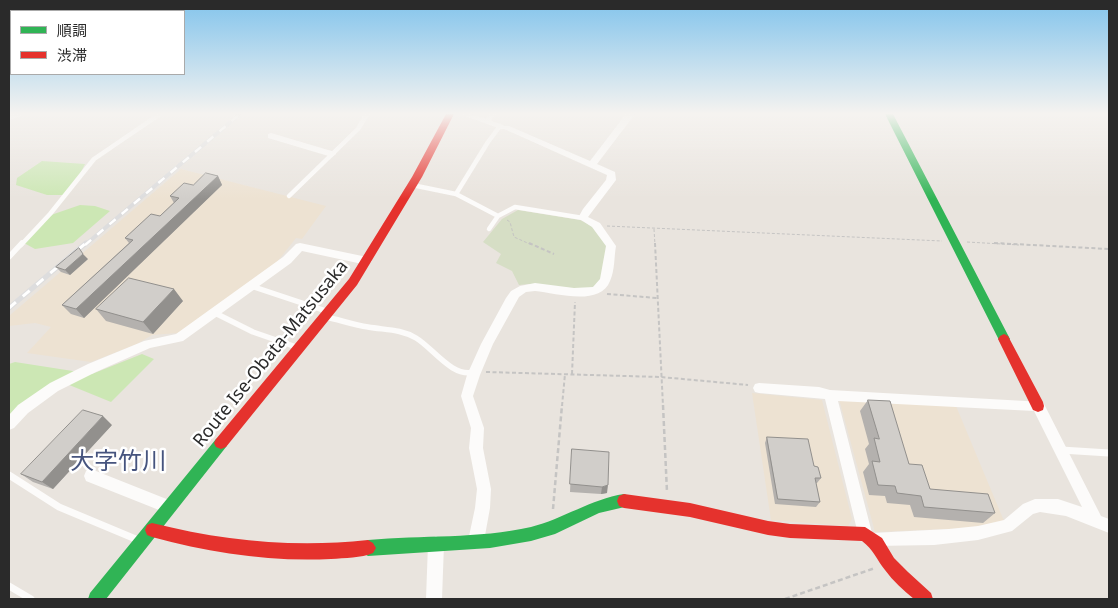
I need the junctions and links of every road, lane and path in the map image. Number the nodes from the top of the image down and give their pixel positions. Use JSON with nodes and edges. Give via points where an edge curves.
{"nodes":[{"id":1,"x":118,"y":142,"type":"edge"},
{"id":2,"x":292,"y":142,"type":"edge"},
{"id":3,"x":344,"y":142,"type":"edge"},
{"id":4,"x":435,"y":142,"type":"edge"},
{"id":5,"x":488,"y":142,"type":"edge"},
{"id":6,"x":543,"y":142,"type":"edge"},
{"id":7,"x":609,"y":142,"type":"edge"},
{"id":8,"x":903,"y":142,"type":"edge"},
{"id":9,"x":332,"y":154,"type":"junction"},
{"id":10,"x":592,"y":165,"type":"junction"},
{"id":11,"x":412,"y":185,"type":"junction"},
{"id":12,"x":456,"y":194,"type":"junction"},
{"id":13,"x":289,"y":196,"type":"dead end"},
{"id":14,"x":498,"y":216,"type":"junction"},
{"id":15,"x":583,"y":218,"type":"junction"},
{"id":16,"x":596,"y":225,"type":"junction"},
{"id":17,"x":489,"y":229,"type":"dead end"},
{"id":18,"x":654,"y":229,"type":"junction"},
{"id":19,"x":954,"y":242,"type":"junction"},
{"id":20,"x":1109,"y":249,"type":"edge"},
{"id":21,"x":554,"y":254,"type":"dead end"},
{"id":22,"x":9,"y":257,"type":"edge"},
{"id":23,"x":367,"y":261,"type":"junction"},
{"id":24,"x":250,"y":286,"type":"junction"},
{"id":25,"x":576,"y":291,"type":"junction"},
{"id":26,"x":593,"y":292,"type":"junction"},
{"id":27,"x":657,"y":298,"type":"junction"},
{"id":28,"x":213,"y":312,"type":"junction"},
{"id":29,"x":328,"y":315,"type":"junction"},
{"id":30,"x":300,"y":349,"type":"junction"},
{"id":31,"x":476,"y":372,"type":"junction"},
{"id":32,"x":565,"y":374,"type":"junction"},
{"id":33,"x":572,"y":374,"type":"junction"},
{"id":34,"x":661,"y":377,"type":"junction"},
{"id":35,"x":759,"y":388,"type":"joint"},
{"id":36,"x":830,"y":395,"type":"junction"},
{"id":37,"x":1038,"y":406,"type":"junction"},
{"id":38,"x":9,"y":424,"type":"edge"},
{"id":39,"x":1061,"y":450,"type":"junction"},
{"id":40,"x":1109,"y":453,"type":"edge"},
{"id":41,"x":9,"y":475,"type":"edge"},
{"id":42,"x":91,"y":476,"type":"dead end"},
{"id":43,"x":169,"y":507,"type":"junction"},
{"id":44,"x":667,"y":507,"type":"junction"},
{"id":45,"x":1102,"y":523,"type":"edge"},
{"id":46,"x":552,"y":526,"type":"junction"},
{"id":47,"x":152,"y":530,"type":"junction"},
{"id":48,"x":870,"y":537,"type":"junction"},
{"id":49,"x":476,"y":541,"type":"junction"},
{"id":50,"x":143,"y":542,"type":"junction"},
{"id":51,"x":436,"y":544,"type":"junction"},
{"id":52,"x":889,"y":563,"type":"junction"},
{"id":53,"x":9,"y":586,"type":"edge"},
{"id":54,"x":31,"y":599,"type":"edge"},
{"id":55,"x":96,"y":599,"type":"edge"},
{"id":56,"x":434,"y":599,"type":"edge"},
{"id":57,"x":785,"y":599,"type":"edge"},
{"id":58,"x":925,"y":599,"type":"edge"}],
"edges":[{"from":1,"to":22,"type":"lane","via":[[94,159],[50,214]]},
{"from":2,"to":9,"type":"street"},
{"from":3,"to":9,"type":"lane"},
{"from":4,"to":11,"type":"street","name":"Route Ise-Obata-Matsusaka"},
{"from":5,"to":12,"type":"lane"},
{"from":6,"to":10,"type":"street"},
{"from":7,"to":10,"type":"street"},
{"from":8,"to":19,"type":"street"},
{"from":9,"to":13,"type":"lane"},
{"from":10,"to":15,"type":"street","via":[[612,174],[611,180]]},
{"from":11,"to":12,"type":"lane"},
{"from":11,"to":23,"type":"street","name":"Route Ise-Obata-Matsusaka"},
{"from":12,"to":14,"type":"lane"},
{"from":14,"to":15,"type":"lane","via":[[515,207]]},
{"from":14,"to":17,"type":"lane"},
{"from":14,"to":21,"type":"path","via":[[510,222],[514,236]]},
{"from":15,"to":16,"type":"street"},
{"from":16,"to":18,"type":"path"},
{"from":16,"to":26,"type":"street","via":[[611,246],[603,285]]},
{"from":18,"to":19,"type":"path"},
{"from":18,"to":27,"type":"path"},
{"from":19,"to":20,"type":"path"},
{"from":19,"to":37,"type":"street"},
{"from":23,"to":24,"type":"street","via":[[300,247]]},
{"from":23,"to":29,"type":"street","name":"Route Ise-Obata-Matsusaka"},
{"from":24,"to":28,"type":"street"},
{"from":24,"to":29,"type":"lane"},
{"from":25,"to":26,"type":"street"},
{"from":25,"to":31,"type":"street","via":[[521,288],[501,318]]},
{"from":25,"to":33,"type":"path"},
{"from":26,"to":27,"type":"path"},
{"from":27,"to":34,"type":"path"},
{"from":28,"to":30,"type":"lane","via":[[253,332]]},
{"from":28,"to":38,"type":"street","via":[[179,338],[148,344],[54,387],[23,408]]},
{"from":29,"to":30,"type":"street","name":"Route Ise-Obata-Matsusaka"},
{"from":29,"to":31,"type":"lane","via":[[367,327],[403,331],[418,339],[451,367],[467,374]]},
{"from":30,"to":43,"type":"street","name":"Route Ise-Obata-Matsusaka"},
{"from":31,"to":32,"type":"path"},
{"from":31,"to":49,"type":"street","via":[[467,398],[478,433],[476,445],[484,490]]},
{"from":32,"to":33,"type":"path"},
{"from":32,"to":46,"type":"path"},
{"from":33,"to":34,"type":"path"},
{"from":34,"to":35,"type":"path"},
{"from":34,"to":44,"type":"path"},
{"from":35,"to":36,"type":"street"},
{"from":36,"to":37,"type":"street"},
{"from":36,"to":48,"type":"street"},
{"from":37,"to":39,"type":"street"},
{"from":39,"to":40,"type":"lane"},
{"from":39,"to":45,"type":"street"},
{"from":41,"to":50,"type":"lane","via":[[59,508]]},
{"from":42,"to":43,"type":"street"},
{"from":43,"to":47,"type":"street","name":"Route Ise-Obata-Matsusaka"},
{"from":44,"to":46,"type":"street","via":[[615,501]]},
{"from":44,"to":48,"type":"street","via":[[768,528]]},
{"from":45,"to":48,"type":"street","via":[[1038,504],[1012,523],[988,531]]},
{"from":46,"to":49,"type":"street","via":[[507,539]]},
{"from":47,"to":50,"type":"street","name":"Route Ise-Obata-Matsusaka"},
{"from":47,"to":51,"type":"street","via":[[206,545],[272,552]]},
{"from":48,"to":52,"type":"street"},
{"from":49,"to":51,"type":"street"},
{"from":50,"to":55,"type":"street","name":"Route Ise-Obata-Matsusaka"},
{"from":51,"to":56,"type":"street"},
{"from":52,"to":57,"type":"path"},
{"from":52,"to":58,"type":"street","via":[[910,588]]},
{"from":53,"to":54,"type":"lane"}]}
